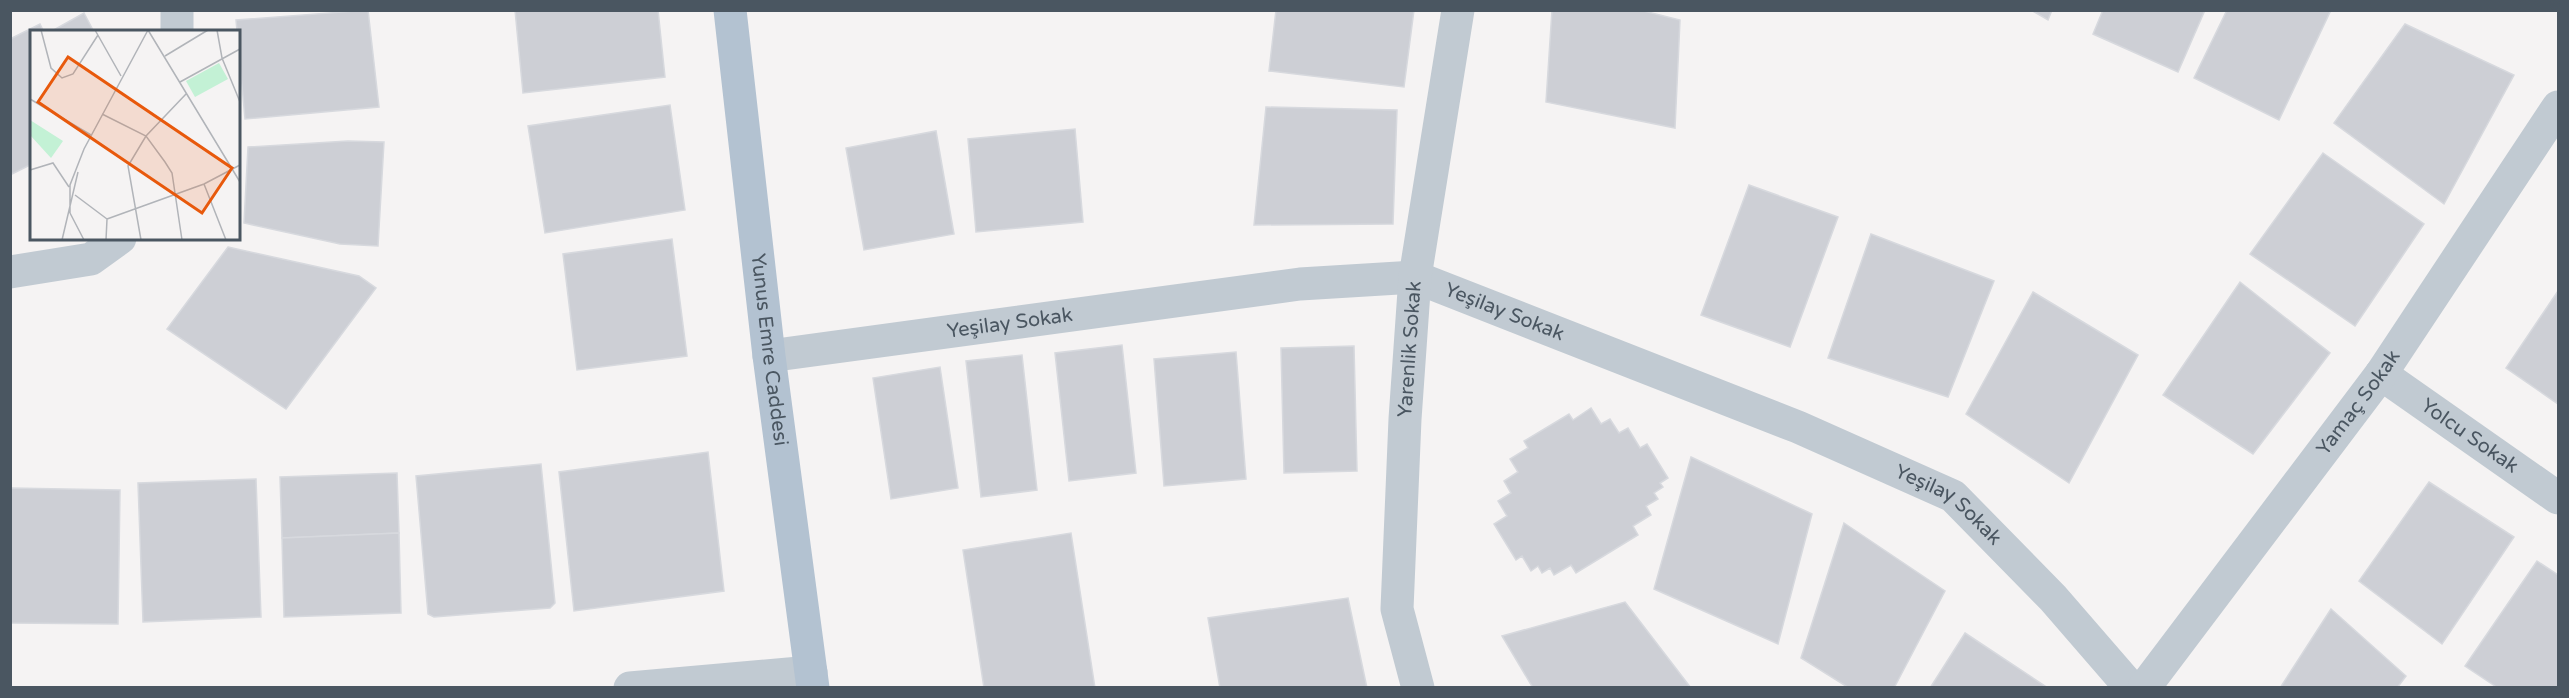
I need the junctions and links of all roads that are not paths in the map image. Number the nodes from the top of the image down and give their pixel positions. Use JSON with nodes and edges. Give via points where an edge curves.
{"nodes":[{"id":1,"x":177,"y":10,"type":"edge"},
{"id":2,"x":730,"y":10,"type":"edge"},
{"id":3,"x":1458,"y":10,"type":"edge"},
{"id":4,"x":177,"y":30,"type":"edge"},
{"id":5,"x":2559,"y":107,"type":"edge"},
{"id":6,"x":117,"y":240,"type":"edge"},
{"id":7,"x":10,"y":272,"type":"edge"},
{"id":8,"x":1414,"y":277,"type":"junction"},
{"id":9,"x":769,"y":356,"type":"junction"},
{"id":10,"x":2381,"y":374,"type":"junction"},
{"id":11,"x":2559,"y":498,"type":"edge"},
{"id":12,"x":812,"y":680,"type":"edge"},
{"id":13,"x":630,"y":687,"type":"edge"},
{"id":14,"x":1418,"y":687,"type":"edge"},
{"id":15,"x":2131,"y":687,"type":"edge"},
{"id":16,"x":2144,"y":687,"type":"edge"}],
"edges":[{"from":1,"to":4,"type":"street"},
{"from":2,"to":9,"type":"main road","name":"Yunus Emre Caddesi"},
{"from":3,"to":8,"type":"street","name":"Yarenlik Sokak"},
{"from":5,"to":10,"type":"street","name":"Yamaç Sokak"},
{"from":6,"to":7,"type":"street","via":[[91,258]]},
{"from":8,"to":9,"type":"street","name":"Yeşilay Sokak","via":[[1300,284]]},
{"from":8,"to":14,"type":"street","name":"Yarenlik Sokak","via":[[1397,609]]},
{"from":8,"to":15,"type":"street","name":"Yeşilay Sokak","via":[[1798,427],[1953,496],[2054,598]]},
{"from":9,"to":12,"type":"main road","name":"Yunus Emre Caddesi"},
{"from":10,"to":11,"type":"street","name":"Yolcu Sokak"},
{"from":10,"to":16,"type":"street","name":"Yamaç Sokak"},
{"from":12,"to":13,"type":"street"}]}
